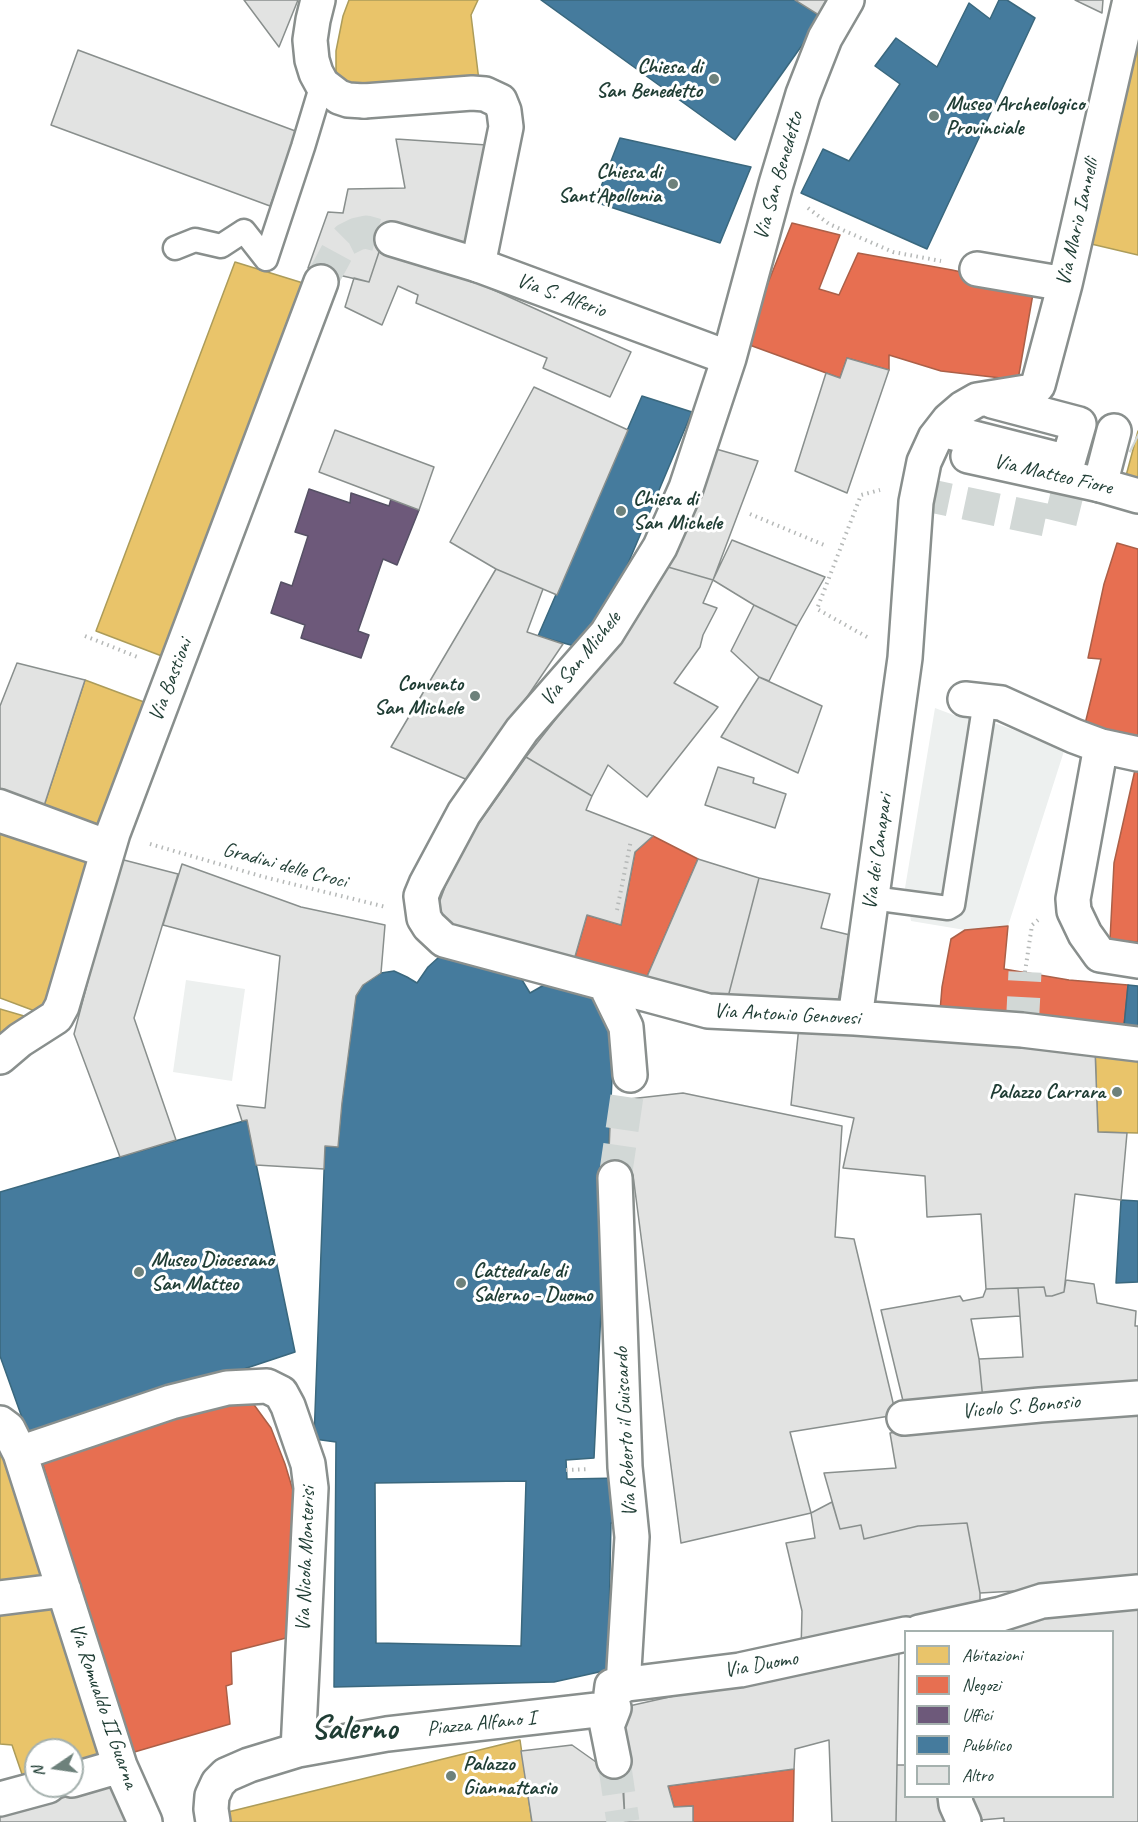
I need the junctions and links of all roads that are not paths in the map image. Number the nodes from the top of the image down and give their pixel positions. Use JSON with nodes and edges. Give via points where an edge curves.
{"nodes":[{"id":1,"x":318,"y":0,"type":"edge"},
{"id":2,"x":847,"y":0,"type":"edge"},
{"id":3,"x":1130,"y":0,"type":"edge"},
{"id":4,"x":322,"y":84,"type":"junction"},
{"id":5,"x":392,"y":239,"type":"tunnel mouth"},
{"id":6,"x":175,"y":248,"type":"dead end"},
{"id":7,"x":478,"y":265,"type":"junction"},
{"id":8,"x":977,"y":269,"type":"road end"},
{"id":9,"x":321,"y":282,"type":"tunnel mouth"},
{"id":10,"x":1065,"y":284,"type":"junction"},
{"id":11,"x":729,"y":358,"type":"junction"},
{"id":12,"x":1042,"y":374,"type":"joint"},
{"id":13,"x":982,"y":399,"type":"junction"},
{"id":14,"x":942,"y":430,"type":"junction"},
{"id":15,"x":1119,"y":433,"type":"dead end"},
{"id":16,"x":968,"y":456,"type":"dead end"},
{"id":17,"x":1100,"y":484,"type":"junction"},
{"id":18,"x":1138,"y":496,"type":"edge"},
{"id":19,"x":975,"y":700,"type":"joint"},
{"id":20,"x":1101,"y":746,"type":"junction"},
{"id":21,"x":1138,"y":754,"type":"edge"},
{"id":22,"x":0,"y":801,"type":"edge"},
{"id":23,"x":0,"y":821,"type":"edge"},
{"id":24,"x":110,"y":844,"type":"junction"},
{"id":25,"x":872,"y":898,"type":"junction"},
{"id":26,"x":444,"y":940,"type":"joint"},
{"id":27,"x":1138,"y":961,"type":"edge"},
{"id":28,"x":605,"y":984,"type":"junction"},
{"id":29,"x":855,"y":1018,"type":"junction"},
{"id":30,"x":1138,"y":1044,"type":"edge"},
{"id":31,"x":0,"y":1057,"type":"edge"},
{"id":32,"x":630,"y":1075,"type":"tunnel mouth"},
{"id":33,"x":615,"y":1178,"type":"tunnel mouth"},
{"id":34,"x":1138,"y":1398,"type":"edge"},
{"id":35,"x":904,"y":1418,"type":"dead end"},
{"id":36,"x":9,"y":1435,"type":"edge"},
{"id":37,"x":64,"y":1590,"type":"junction"},
{"id":38,"x":1138,"y":1592,"type":"edge"},
{"id":39,"x":0,"y":1598,"type":"edge"},
{"id":40,"x":931,"y":1630,"type":"edge"},
{"id":41,"x":904,"y":1636,"type":"edge"},
{"id":42,"x":617,"y":1693,"type":"junction"},
{"id":43,"x":298,"y":1750,"type":"junction"},
{"id":44,"x":614,"y":1761,"type":"tunnel mouth"},
{"id":45,"x":120,"y":1766,"type":"junction"},
{"id":46,"x":84,"y":1776,"type":"edge"},
{"id":47,"x":24,"y":1790,"type":"edge"},
{"id":48,"x":2,"y":1793,"type":"edge"},
{"id":49,"x":955,"y":1798,"type":"edge"},
{"id":50,"x":145,"y":1822,"type":"edge"},
{"id":51,"x":213,"y":1822,"type":"edge"},
{"id":52,"x":964,"y":1822,"type":"edge"}],
"edges":[{"from":1,"to":4,"type":"street","via":[[310,40],[312,60]]},
{"from":2,"to":11,"type":"street","name":"Via San Benedetto","via":[[825,38],[803,94]]},
{"from":3,"to":10,"type":"street","name":"Via Mario Iannelli"},
{"from":4,"to":6,"type":"lane","via":[[266,259],[244,231],[220,246],[195,240]]},
{"from":4,"to":7,"type":"street","via":[[348,100],[472,93],[500,101],[506,127]]},
{"from":5,"to":7,"type":"street","name":"Via S. Alferio"},
{"from":7,"to":11,"type":"street","name":"Via S. Alferio"},
{"from":8,"to":10,"type":"street"},
{"from":9,"to":24,"type":"street","name":"Via Bastioni"},
{"from":10,"to":12,"type":"street","name":"Via Mario Iannelli"},
{"from":11,"to":26,"type":"street","name":"Via San Michele","via":[[686,488],[660,547],[607,633],[522,730],[464,813],[426,885],[422,896],[424,918]]},
{"from":12,"to":13,"type":"street","name":"Via dei Canapari","via":[[1033,390]]},
{"from":13,"to":14,"type":"street","name":"Via dei Canapari","via":[[963,408]]},
{"from":13,"to":14,"type":"street","via":[[1079,424],[1068,462]]},
{"from":14,"to":25,"type":"street","name":"Via dei Canapari","via":[[930,448],[916,502],[903,673]]},
{"from":15,"to":17,"type":"street"},
{"from":16,"to":17,"type":"street","name":"Via Matteo Fiore"},
{"from":17,"to":18,"type":"street","name":"Via Matteo Fiore"},
{"from":19,"to":20,"type":"street","via":[[1000,702]]},
{"from":19,"to":25,"type":"lane","via":[[953,905],[948,908]]},
{"from":20,"to":21,"type":"street"},
{"from":20,"to":27,"type":"street","via":[[1074,911],[1100,955]]},
{"from":22,"to":24,"type":"lane"},
{"from":23,"to":24,"type":"lane"},
{"from":24,"to":31,"type":"street","name":"Via Bastioni","via":[[62,1006],[56,1017]]},
{"from":25,"to":29,"type":"street","name":"Via dei Canapari"},
{"from":26,"to":28,"type":"street","name":"Via Antonio Genovesi"},
{"from":28,"to":29,"type":"street","name":"Via Antonio Genovesi","via":[[708,1011]]},
{"from":28,"to":32,"type":"street","via":[[627,1027]]},
{"from":29,"to":30,"type":"street","name":"Via Antonio Genovesi","via":[[1022,1030]]},
{"from":33,"to":42,"type":"street","name":"Via Roberto il Guiscardo","via":[[625,1467],[632,1538]]},
{"from":34,"to":35,"type":"street","name":"Vicolo S. Bonosio"},
{"from":36,"to":37,"type":"street","name":"Via Romualdo II Guarna"},
{"from":36,"to":43,"type":"street","name":"Via Nicola Monterisi","via":[[227,1388],[267,1386],[281,1393],[308,1464],[311,1488]]},
{"from":37,"to":39,"type":"street"},
{"from":37,"to":45,"type":"street","name":"Via Romualdo II Guarna"},
{"from":38,"to":40,"type":"street","name":"Via Duomo","via":[[1042,1601]]},
{"from":41,"to":42,"type":"street","name":"Via Duomo"},
{"from":42,"to":43,"type":"street","name":"Piazza Alfano I"},
{"from":42,"to":44,"type":"street","via":[[607,1726]]},
{"from":43,"to":51,"type":"street","name":"Piazza Alfano I","via":[[226,1775],[212,1796]]},
{"from":45,"to":46,"type":"street"},
{"from":45,"to":50,"type":"street","name":"Via Romualdo II Guarna"},
{"from":47,"to":48,"type":"street"},
{"from":49,"to":52,"type":"street"}]}
